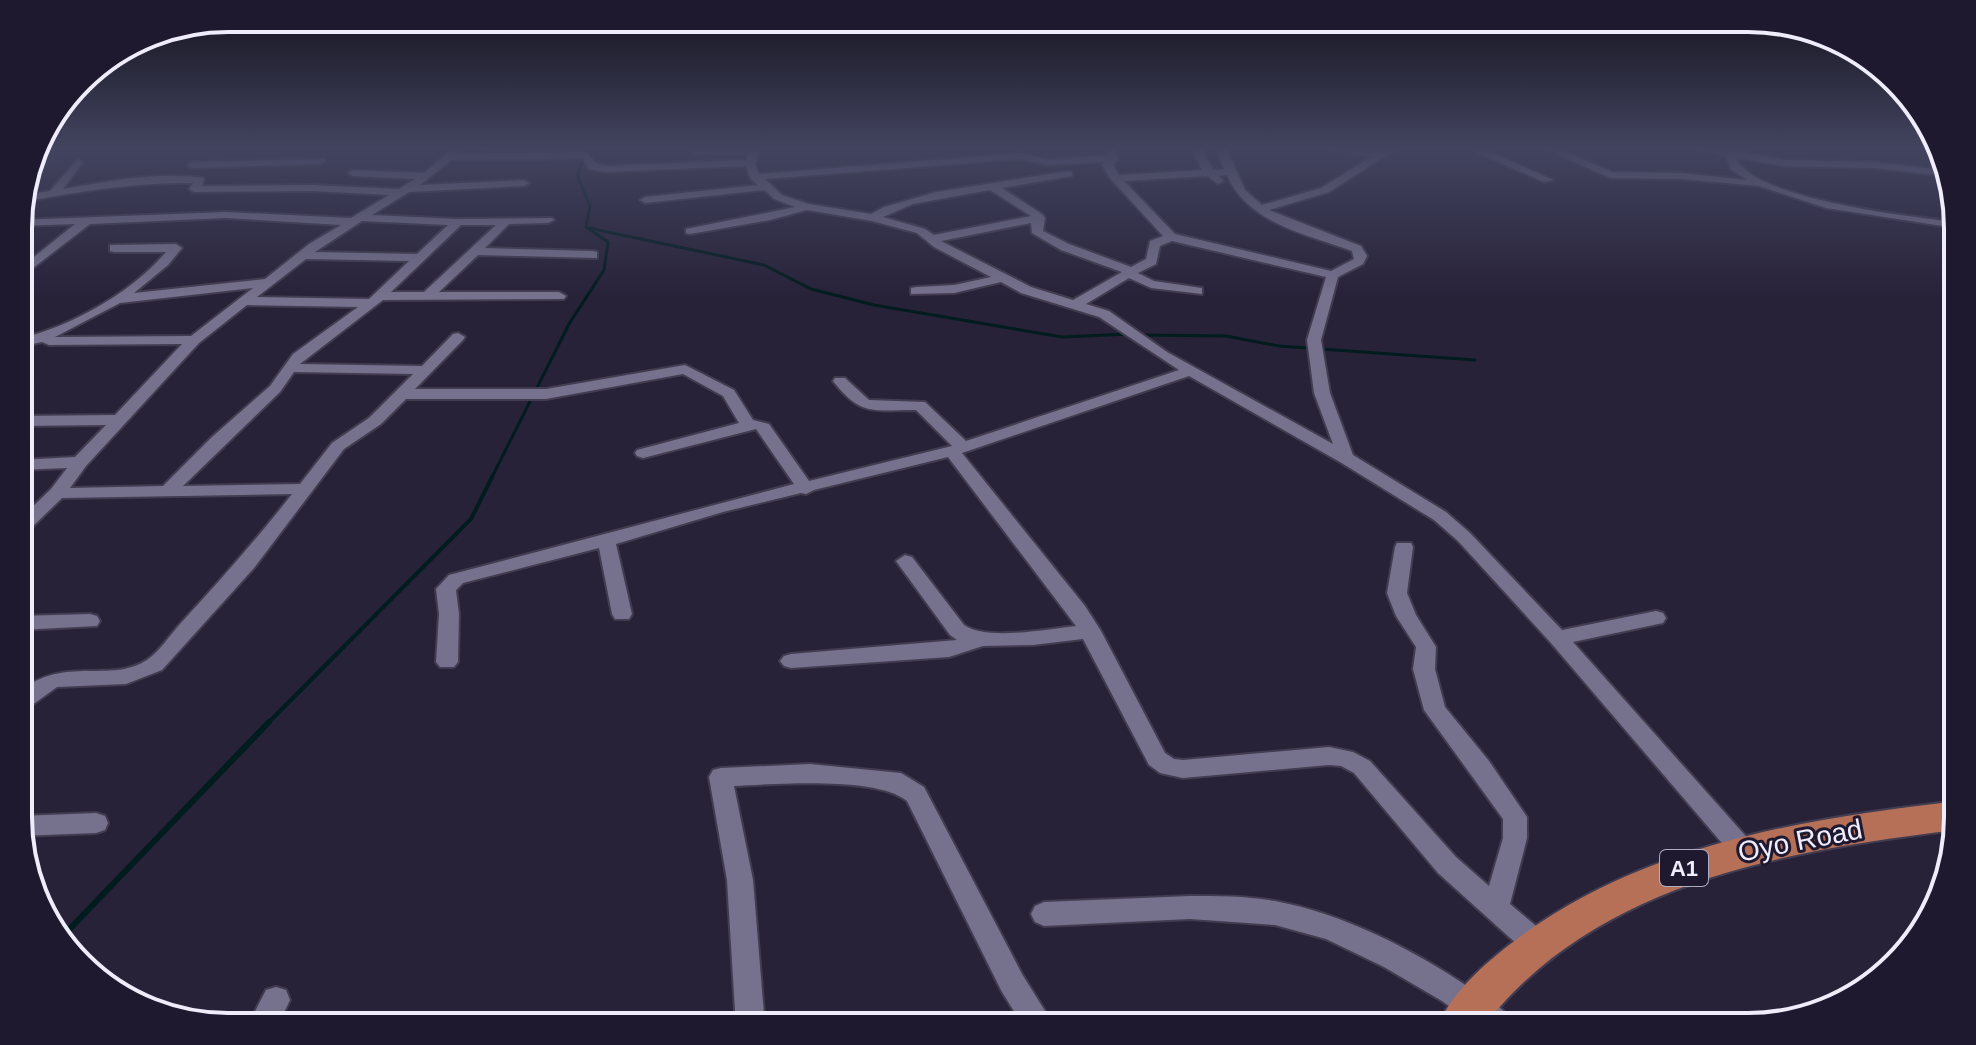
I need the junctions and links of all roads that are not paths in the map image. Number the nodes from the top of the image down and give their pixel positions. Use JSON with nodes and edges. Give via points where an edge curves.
{"nodes":[{"id":1,"x":392,"y":198,"type":"edge"},
{"id":2,"x":666,"y":198,"type":"edge"},
{"id":3,"x":780,"y":198,"type":"edge"},
{"id":4,"x":929,"y":198,"type":"edge"},
{"id":5,"x":1009,"y":198,"type":"edge"},
{"id":6,"x":1134,"y":198,"type":"edge"},
{"id":7,"x":1245,"y":198,"type":"edge"},
{"id":8,"x":1299,"y":198,"type":"edge"},
{"id":9,"x":1809,"y":198,"type":"edge"},
{"id":10,"x":645,"y":200,"type":"dead end"},
{"id":11,"x":807,"y":207,"type":"junction"},
{"id":12,"x":1262,"y":209,"type":"junction"},
{"id":13,"x":873,"y":218,"type":"junction"},
{"id":14,"x":1039,"y":218,"type":"junction"},
{"id":15,"x":89,"y":219,"type":"junction"},
{"id":16,"x":358,"y":220,"type":"junction"},
{"id":17,"x":548,"y":220,"type":"dead end"},
{"id":18,"x":32,"y":222,"type":"edge"},
{"id":19,"x":458,"y":222,"type":"junction"},
{"id":20,"x":505,"y":222,"type":"junction"},
{"id":21,"x":1944,"y":223,"type":"edge"},
{"id":22,"x":690,"y":231,"type":"dead end"},
{"id":23,"x":1171,"y":237,"type":"junction"},
{"id":24,"x":932,"y":239,"type":"junction"},
{"id":25,"x":114,"y":248,"type":"dead end"},
{"id":26,"x":478,"y":251,"type":"junction"},
{"id":27,"x":303,"y":255,"type":"junction"},
{"id":28,"x":593,"y":255,"type":"dead end"},
{"id":29,"x":420,"y":258,"type":"junction"},
{"id":30,"x":33,"y":264,"type":"dead end"},
{"id":31,"x":1131,"y":272,"type":"junction"},
{"id":32,"x":1333,"y":275,"type":"junction"},
{"id":33,"x":1003,"y":278,"type":"junction"},
{"id":34,"x":269,"y":282,"type":"junction"},
{"id":35,"x":916,"y":291,"type":"dead end"},
{"id":36,"x":1197,"y":291,"type":"dead end"},
{"id":37,"x":559,"y":296,"type":"dead end"},
{"id":38,"x":426,"y":297,"type":"junction"},
{"id":39,"x":116,"y":299,"type":"junction"},
{"id":40,"x":375,"y":300,"type":"junction"},
{"id":41,"x":247,"y":301,"type":"junction"},
{"id":42,"x":1075,"y":305,"type":"junction"},
{"id":43,"x":458,"y":337,"type":"dead end"},
{"id":44,"x":39,"y":339,"type":"junction"},
{"id":45,"x":32,"y":340,"type":"edge"},
{"id":46,"x":194,"y":340,"type":"junction"},
{"id":47,"x":291,"y":368,"type":"junction"},
{"id":48,"x":424,"y":370,"type":"junction"},
{"id":49,"x":1191,"y":371,"type":"junction"},
{"id":50,"x":840,"y":381,"type":"dead end"},
{"id":51,"x":402,"y":394,"type":"junction"},
{"id":52,"x":121,"y":420,"type":"junction"},
{"id":53,"x":32,"y":421,"type":"edge"},
{"id":54,"x":748,"y":425,"type":"junction"},
{"id":55,"x":958,"y":449,"type":"junction"},
{"id":56,"x":643,"y":453,"type":"dead end"},
{"id":57,"x":1346,"y":458,"type":"junction"},
{"id":58,"x":80,"y":462,"type":"junction"},
{"id":59,"x":32,"y":464,"type":"edge"},
{"id":60,"x":170,"y":489,"type":"junction"},
{"id":61,"x":306,"y":489,"type":"junction"},
{"id":62,"x":806,"y":489,"type":"junction"},
{"id":63,"x":57,"y":493,"type":"junction"},
{"id":64,"x":32,"y":517,"type":"edge"},
{"id":65,"x":606,"y":540,"type":"junction"},
{"id":66,"x":1404,"y":547,"type":"dead end"},
{"id":67,"x":905,"y":561,"type":"dead end"},
{"id":68,"x":622,"y":614,"type":"dead end"},
{"id":69,"x":1656,"y":618,"type":"dead end"},
{"id":70,"x":90,"y":621,"type":"dead end"},
{"id":71,"x":32,"y":623,"type":"edge"},
{"id":72,"x":1091,"y":631,"type":"junction"},
{"id":73,"x":1558,"y":638,"type":"junction"},
{"id":74,"x":982,"y":639,"type":"junction"},
{"id":75,"x":791,"y":661,"type":"dead end"},
{"id":76,"x":447,"y":662,"type":"dead end"},
{"id":77,"x":32,"y":692,"type":"edge"},
{"id":78,"x":1944,"y":817,"type":"edge"},
{"id":79,"x":96,"y":823,"type":"dead end"},
{"id":80,"x":33,"y":825,"type":"edge"},
{"id":81,"x":1742,"y":849,"type":"junction"},
{"id":82,"x":1496,"y":908,"type":"junction"},
{"id":83,"x":1044,"y":914,"type":"dead end"},
{"id":84,"x":1539,"y":946,"type":"junction"},
{"id":85,"x":276,"y":1000,"type":"dead end"},
{"id":86,"x":269,"y":1013,"type":"edge"},
{"id":87,"x":750,"y":1013,"type":"edge"},
{"id":88,"x":1032,"y":1013,"type":"edge"},
{"id":89,"x":1469,"y":1013,"type":"edge"},
{"id":90,"x":1482,"y":1013,"type":"edge"}],
"edges":[{"from":1,"to":16,"type":"street"},
{"from":2,"to":10,"type":"street"},
{"from":3,"to":11,"type":"street"},
{"from":4,"to":13,"type":"street"},
{"from":5,"to":14,"type":"street"},
{"from":6,"to":23,"type":"street"},
{"from":7,"to":12,"type":"street"},
{"from":8,"to":12,"type":"street"},
{"from":9,"to":21,"type":"street","via":[[1876,215]]},
{"from":11,"to":13,"type":"street"},
{"from":11,"to":22,"type":"street"},
{"from":12,"to":32,"type":"street","via":[[1357,249],[1359,261]]},
{"from":13,"to":24,"type":"street"},
{"from":14,"to":24,"type":"street"},
{"from":14,"to":31,"type":"street","via":[[1039,233]]},
{"from":15,"to":16,"type":"street","via":[[226,215]]},
{"from":15,"to":18,"type":"street"},
{"from":15,"to":30,"type":"street"},
{"from":16,"to":19,"type":"street"},
{"from":16,"to":27,"type":"street"},
{"from":17,"to":20,"type":"street"},
{"from":19,"to":20,"type":"street"},
{"from":19,"to":29,"type":"street"},
{"from":20,"to":26,"type":"street"},
{"from":23,"to":31,"type":"street","via":[[1154,244],[1152,261]]},
{"from":23,"to":32,"type":"street"},
{"from":24,"to":33,"type":"street"},
{"from":25,"to":39,"type":"street","via":[[176,248]]},
{"from":26,"to":28,"type":"street"},
{"from":26,"to":38,"type":"street"},
{"from":27,"to":29,"type":"street"},
{"from":27,"to":34,"type":"street"},
{"from":29,"to":40,"type":"street"},
{"from":31,"to":36,"type":"street","via":[[1151,284]]},
{"from":31,"to":42,"type":"street"},
{"from":32,"to":57,"type":"street","via":[[1314,340],[1322,393]]},
{"from":33,"to":35,"type":"street"},
{"from":33,"to":42,"type":"street"},
{"from":34,"to":39,"type":"street"},
{"from":34,"to":41,"type":"street"},
{"from":37,"to":38,"type":"street"},
{"from":38,"to":40,"type":"street"},
{"from":39,"to":44,"type":"street"},
{"from":40,"to":41,"type":"street"},
{"from":40,"to":47,"type":"street","via":[[307,348]]},
{"from":41,"to":46,"type":"street"},
{"from":42,"to":49,"type":"street","via":[[1104,314]]},
{"from":43,"to":48,"type":"street"},
{"from":44,"to":45,"type":"street"},
{"from":44,"to":46,"type":"street"},
{"from":46,"to":52,"type":"street"},
{"from":47,"to":48,"type":"street"},
{"from":47,"to":60,"type":"street"},
{"from":48,"to":51,"type":"street"},
{"from":49,"to":55,"type":"street"},
{"from":49,"to":57,"type":"street"},
{"from":50,"to":55,"type":"street","via":[[867,405],[920,405]]},
{"from":51,"to":54,"type":"street","via":[[546,394],[685,369],[729,393]]},
{"from":51,"to":61,"type":"street","via":[[375,421],[344,440]]},
{"from":52,"to":53,"type":"street"},
{"from":52,"to":58,"type":"street"},
{"from":54,"to":56,"type":"street"},
{"from":54,"to":62,"type":"street","via":[[763,427]]},
{"from":55,"to":62,"type":"street"},
{"from":55,"to":72,"type":"street"},
{"from":57,"to":73,"type":"street","via":[[1440,516]]},
{"from":58,"to":59,"type":"street"},
{"from":58,"to":63,"type":"street"},
{"from":60,"to":61,"type":"street"},
{"from":60,"to":63,"type":"street"},
{"from":61,"to":77,"type":"street","via":[[247,564],[155,665],[126,676],[57,679]]},
{"from":62,"to":65,"type":"street"},
{"from":63,"to":64,"type":"street"},
{"from":65,"to":68,"type":"street"},
{"from":65,"to":76,"type":"street","via":[[451,582],[446,593]]},
{"from":66,"to":82,"type":"street","via":[[1397,593],[1426,647],[1424,669],[1435,710],[1515,817],[1515,838]]},
{"from":67,"to":74,"type":"street","via":[[957,630]]},
{"from":69,"to":73,"type":"street"},
{"from":70,"to":71,"type":"street"},
{"from":72,"to":74,"type":"street"},
{"from":72,"to":82,"type":"street","via":[[1150,748],[1168,767],[1345,758],[1362,767],[1447,865]]},
{"from":73,"to":81,"type":"street"},
{"from":74,"to":75,"type":"street","via":[[949,650]]},
{"from":78,"to":81,"type":"highway","name":"Oyo Road","number":"A1"},
{"from":79,"to":80,"type":"street"},
{"from":81,"to":84,"type":"highway","name":"Oyo Road","number":"A1","via":[[1634,888]]},
{"from":82,"to":84,"type":"street"},
{"from":83,"to":89,"type":"street","via":[[1225,908],[1315,922],[1365,943]]},
{"from":84,"to":90,"type":"highway","name":"Oyo Road","number":"A1","via":[[1509,968]]},
{"from":85,"to":86,"type":"street"},
{"from":87,"to":88,"type":"street","via":[[740,880],[721,777],[810,773],[901,782],[916,794]]}]}
